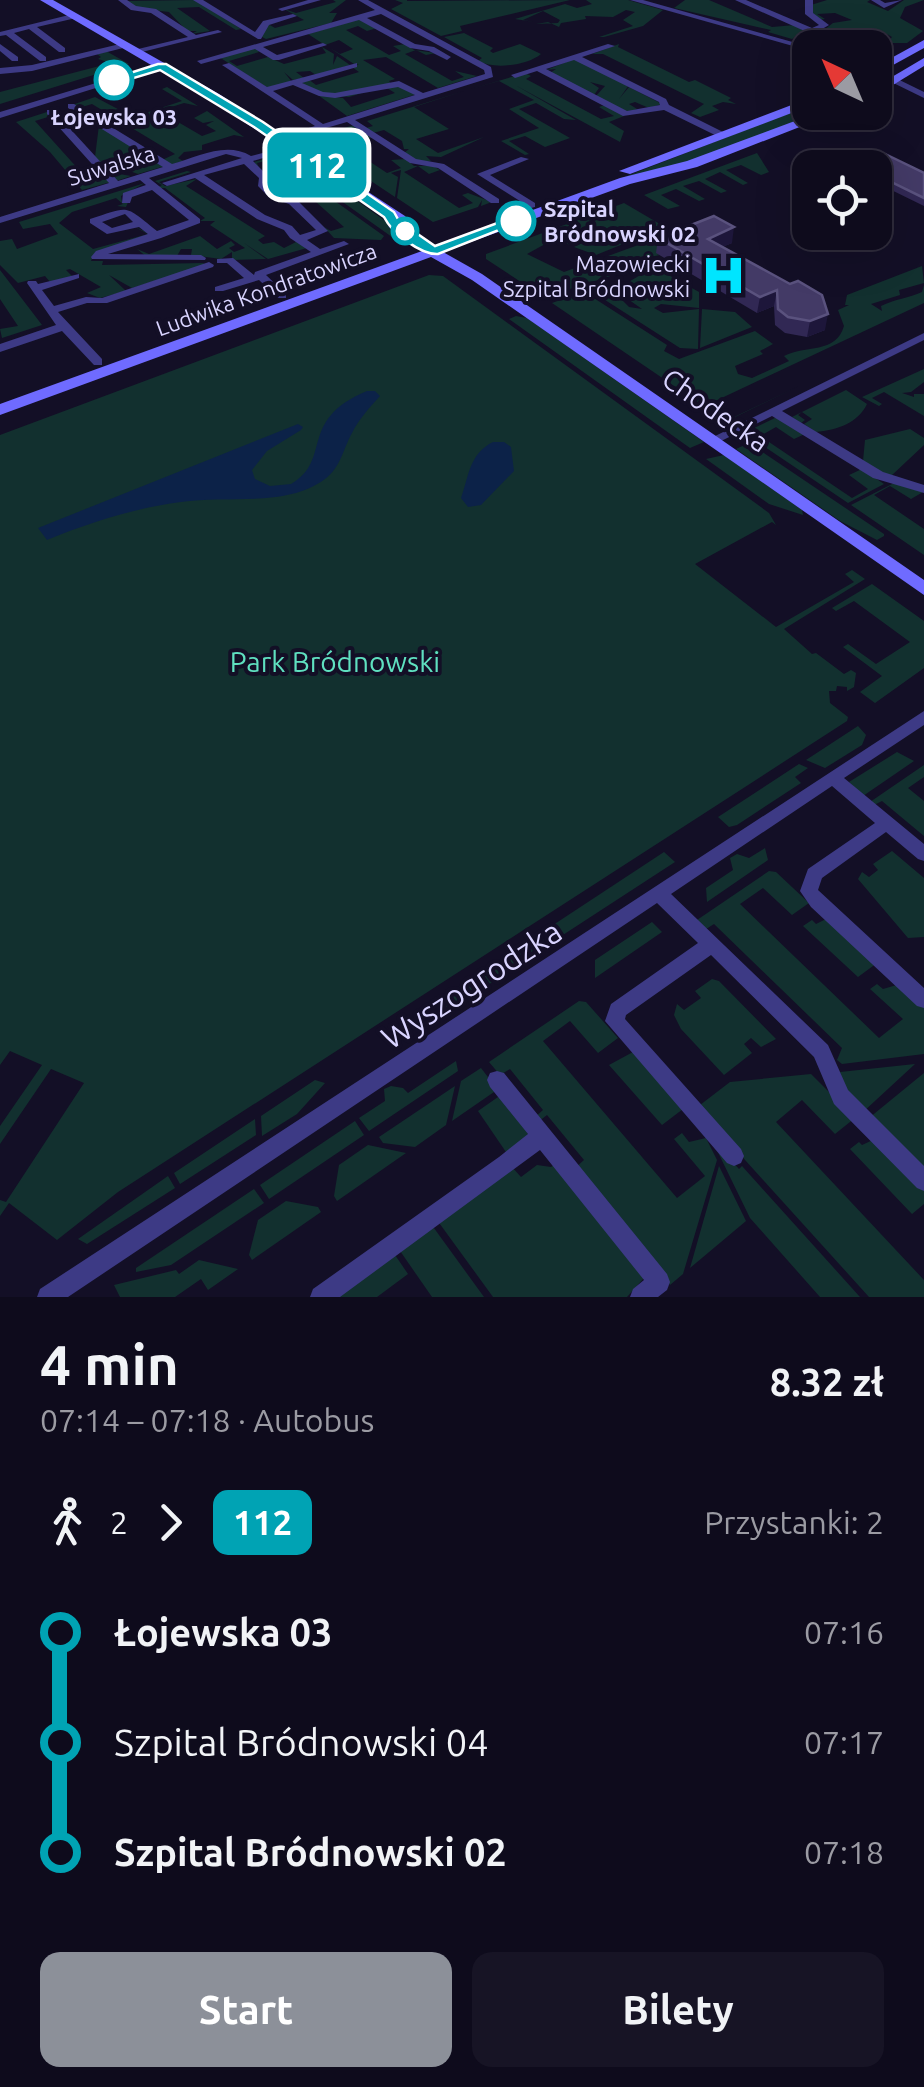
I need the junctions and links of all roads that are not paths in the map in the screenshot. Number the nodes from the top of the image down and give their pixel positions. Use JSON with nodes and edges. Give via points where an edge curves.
{"nodes":[{"id":1,"x":45,"y":0,"type":"edge"},
{"id":2,"x":124,"y":0,"type":"edge"},
{"id":3,"x":197,"y":0,"type":"edge"},
{"id":4,"x":318,"y":0,"type":"edge"},
{"id":5,"x":362,"y":0,"type":"edge"},
{"id":6,"x":739,"y":0,"type":"edge"},
{"id":7,"x":809,"y":0,"type":"edge"},
{"id":8,"x":874,"y":0,"type":"edge"},
{"id":9,"x":898,"y":0,"type":"edge"},
{"id":10,"x":267,"y":1,"type":"edge"},
{"id":11,"x":639,"y":1,"type":"edge"},
{"id":12,"x":395,"y":4,"type":"dead end"},
{"id":13,"x":282,"y":9,"type":"junction"},
{"id":14,"x":382,"y":11,"type":"junction"},
{"id":15,"x":73,"y":16,"type":"junction"},
{"id":16,"x":360,"y":17,"type":"junction"},
{"id":17,"x":2,"y":22,"type":"dead end"},
{"id":18,"x":793,"y":22,"type":"junction"},
{"id":19,"x":782,"y":26,"type":"dead end"},
{"id":20,"x":27,"y":27,"type":"junction"},
{"id":21,"x":810,"y":30,"type":"edge"},
{"id":22,"x":814,"y":30,"type":"edge"},
{"id":23,"x":218,"y":32,"type":"dead end"},
{"id":24,"x":4,"y":33,"type":"edge"},
{"id":25,"x":303,"y":33,"type":"junction"},
{"id":26,"x":194,"y":38,"type":"junction"},
{"id":27,"x":257,"y":39,"type":"junction"},
{"id":28,"x":792,"y":43,"type":"edge"},
{"id":29,"x":924,"y":43,"type":"edge"},
{"id":30,"x":124,"y":45,"type":"junction"},
{"id":31,"x":611,"y":46,"type":"dead end"},
{"id":32,"x":0,"y":47,"type":"edge"},
{"id":33,"x":62,"y":50,"type":"dead end"},
{"id":34,"x":137,"y":52,"type":"junction"},
{"id":35,"x":575,"y":56,"type":"junction"},
{"id":36,"x":97,"y":58,"type":"dead end"},
{"id":37,"x":15,"y":59,"type":"dead end"},
{"id":38,"x":43,"y":60,"type":"dead end"},
{"id":39,"x":201,"y":61,"type":"dead end"},
{"id":40,"x":924,"y":61,"type":"edge"},
{"id":41,"x":892,"y":62,"type":"edge"},
{"id":42,"x":226,"y":65,"type":"dead end"},
{"id":43,"x":354,"y":65,"type":"dead end"},
{"id":44,"x":162,"y":66,"type":"junction"},
{"id":45,"x":538,"y":68,"type":"junction"},
{"id":46,"x":0,"y":71,"type":"edge"},
{"id":47,"x":516,"y":74,"type":"dead end"},
{"id":48,"x":485,"y":78,"type":"junction"},
{"id":49,"x":294,"y":82,"type":"junction"},
{"id":50,"x":892,"y":82,"type":"joint"},
{"id":51,"x":0,"y":83,"type":"edge"},
{"id":52,"x":267,"y":90,"type":"junction"},
{"id":53,"x":424,"y":96,"type":"junction"},
{"id":54,"x":924,"y":96,"type":"edge"},
{"id":55,"x":71,"y":106,"type":"dead end"},
{"id":56,"x":665,"y":107,"type":"junction"},
{"id":57,"x":792,"y":108,"type":"edge"},
{"id":58,"x":50,"y":112,"type":"dead end"},
{"id":59,"x":0,"y":115,"type":"edge"},
{"id":60,"x":348,"y":119,"type":"junction"},
{"id":61,"x":322,"y":127,"type":"junction"},
{"id":62,"x":792,"y":127,"type":"edge"},
{"id":63,"x":720,"y":134,"type":"junction"},
{"id":64,"x":285,"y":143,"type":"junction"},
{"id":65,"x":524,"y":159,"type":"dead end"},
{"id":66,"x":248,"y":160,"type":"junction"},
{"id":67,"x":171,"y":168,"type":"junction"},
{"id":68,"x":512,"y":170,"type":"dead end"},
{"id":69,"x":197,"y":176,"type":"junction"},
{"id":70,"x":142,"y":177,"type":"junction"},
{"id":71,"x":487,"y":178,"type":"junction"},
{"id":72,"x":262,"y":183,"type":"junction"},
{"id":73,"x":116,"y":184,"type":"junction"},
{"id":74,"x":167,"y":184,"type":"dead end"},
{"id":75,"x":153,"y":186,"type":"junction"},
{"id":76,"x":228,"y":196,"type":"junction"},
{"id":77,"x":126,"y":201,"type":"dead end"},
{"id":78,"x":494,"y":201,"type":"dead end"},
{"id":79,"x":531,"y":205,"type":"junction"},
{"id":80,"x":154,"y":218,"type":"dead end"},
{"id":81,"x":0,"y":220,"type":"edge"},
{"id":82,"x":312,"y":220,"type":"junction"},
{"id":83,"x":141,"y":223,"type":"dead end"},
{"id":84,"x":288,"y":228,"type":"junction"},
{"id":85,"x":161,"y":234,"type":"junction"},
{"id":86,"x":298,"y":239,"type":"junction"},
{"id":87,"x":344,"y":244,"type":"dead end"},
{"id":88,"x":434,"y":246,"type":"junction"},
{"id":89,"x":318,"y":252,"type":"junction"},
{"id":90,"x":210,"y":261,"type":"junction"},
{"id":91,"x":75,"y":276,"type":"dead end"},
{"id":92,"x":255,"y":277,"type":"junction"},
{"id":93,"x":219,"y":289,"type":"dead end"},
{"id":94,"x":282,"y":296,"type":"junction"},
{"id":95,"x":51,"y":311,"type":"junction"},
{"id":96,"x":64,"y":326,"type":"junction"},
{"id":97,"x":924,"y":336,"type":"edge"},
{"id":98,"x":0,"y":348,"type":"edge"},
{"id":99,"x":98,"y":362,"type":"junction"},
{"id":100,"x":0,"y":397,"type":"edge"},
{"id":101,"x":0,"y":410,"type":"edge"},
{"id":102,"x":773,"y":411,"type":"junction"},
{"id":103,"x":713,"y":440,"type":"junction"},
{"id":104,"x":924,"y":490,"type":"edge"},
{"id":105,"x":924,"y":589,"type":"edge"},
{"id":106,"x":919,"y":727,"type":"edge"},
{"id":107,"x":833,"y":778,"type":"junction"},
{"id":108,"x":887,"y":823,"type":"junction"},
{"id":109,"x":924,"y":854,"type":"edge"},
{"id":110,"x":661,"y":894,"type":"junction"},
{"id":111,"x":712,"y":944,"type":"junction"},
{"id":112,"x":924,"y":1000,"type":"edge"},
{"id":113,"x":497,"y":1080,"type":"dead end"},
{"id":114,"x":542,"y":1136,"type":"junction"},
{"id":115,"x":734,"y":1156,"type":"dead end"},
{"id":116,"x":924,"y":1180,"type":"edge"},
{"id":117,"x":48,"y":1297,"type":"edge"},
{"id":118,"x":321,"y":1297,"type":"edge"},
{"id":119,"x":641,"y":1297,"type":"edge"}],
"edges":[{"from":1,"to":15,"type":"main road","name":"Chodecka"},
{"from":2,"to":26,"type":"street"},
{"from":3,"to":27,"type":"street"},
{"from":4,"to":13,"type":"street"},
{"from":5,"to":14,"type":"street"},
{"from":6,"to":18,"type":"street"},
{"from":7,"to":22,"type":"street","via":[[809,14],[825,24]]},
{"from":8,"to":9,"type":"street","via":[[884,6]]},
{"from":10,"to":13,"type":"street"},
{"from":11,"to":28,"type":"street"},
{"from":12,"to":14,"type":"street"},
{"from":13,"to":27,"type":"street","via":[[292,16],[267,22]]},
{"from":14,"to":16,"type":"street"},
{"from":14,"to":48,"type":"street","via":[[488,68]]},
{"from":15,"to":20,"type":"street"},
{"from":15,"to":30,"type":"main road","name":"Chodecka"},
{"from":16,"to":25,"type":"street"},
{"from":16,"to":48,"type":"street"},
{"from":17,"to":20,"type":"street"},
{"from":18,"to":19,"type":"street"},
{"from":18,"to":21,"type":"street"},
{"from":20,"to":24,"type":"street"},
{"from":20,"to":33,"type":"street"},
{"from":23,"to":26,"type":"street"},
{"from":24,"to":38,"type":"street"},
{"from":25,"to":27,"type":"street"},
{"from":25,"to":27,"type":"street","via":[[327,47],[276,58]]},
{"from":26,"to":34,"type":"street"},
{"from":27,"to":39,"type":"street"},
{"from":29,"to":41,"type":"main road"},
{"from":30,"to":34,"type":"main road","name":"Chodecka"},
{"from":30,"to":46,"type":"street"},
{"from":31,"to":35,"type":"street"},
{"from":32,"to":37,"type":"street"},
{"from":34,"to":44,"type":"main road","name":"Chodecka"},
{"from":35,"to":45,"type":"street"},
{"from":35,"to":56,"type":"street"},
{"from":36,"to":51,"type":"street"},
{"from":40,"to":50,"type":"main road"},
{"from":42,"to":52,"type":"street"},
{"from":43,"to":49,"type":"street"},
{"from":44,"to":59,"type":"street"},
{"from":44,"to":64,"type":"main road","name":"Chodecka"},
{"from":45,"to":47,"type":"street"},
{"from":45,"to":56,"type":"street","via":[[626,114]]},
{"from":48,"to":53,"type":"street","name":"Suwalska"},
{"from":49,"to":52,"type":"street"},
{"from":49,"to":53,"type":"street","via":[[314,94],[345,98],[399,84]]},
{"from":50,"to":54,"type":"street"},
{"from":52,"to":61,"type":"street"},
{"from":53,"to":60,"type":"street","name":"Suwalska"},
{"from":55,"to":67,"type":"street"},
{"from":56,"to":63,"type":"street"},
{"from":57,"to":63,"type":"main road","name":"Ludwika Kondratowicza"},
{"from":58,"to":73,"type":"street"},
{"from":60,"to":61,"type":"street","name":"Suwalska"},
{"from":60,"to":78,"type":"street"},
{"from":61,"to":64,"type":"street","name":"Suwalska"},
{"from":62,"to":88,"type":"main road","name":"Ludwika Kondratowicza"},
{"from":63,"to":79,"type":"main road","name":"Ludwika Kondratowicza"},
{"from":64,"to":66,"type":"street","name":"Suwalska"},
{"from":64,"to":88,"type":"main road","name":"Chodecka"},
{"from":65,"to":71,"type":"street","via":[[483,172]]},
{"from":66,"to":67,"type":"street","name":"Suwalska","via":[[230,151]]},
{"from":66,"to":69,"type":"street"},
{"from":66,"to":72,"type":"street"},
{"from":67,"to":70,"type":"street","name":"Suwalska"},
{"from":68,"to":71,"type":"street"},
{"from":69,"to":74,"type":"street"},
{"from":69,"to":76,"type":"street"},
{"from":70,"to":73,"type":"street","name":"Suwalska"},
{"from":70,"to":75,"type":"street"},
{"from":71,"to":79,"type":"street"},
{"from":72,"to":76,"type":"street"},
{"from":72,"to":82,"type":"street"},
{"from":73,"to":81,"type":"street","name":"Suwalska"},
{"from":75,"to":77,"type":"street"},
{"from":75,"to":85,"type":"street","via":[[196,220]]},
{"from":76,"to":84,"type":"street"},
{"from":79,"to":88,"type":"main road","name":"Ludwika Kondratowicza"},
{"from":80,"to":85,"type":"street"},
{"from":82,"to":84,"type":"street"},
{"from":82,"to":86,"type":"street","via":[[322,234]]},
{"from":83,"to":85,"type":"street"},
{"from":84,"to":86,"type":"street"},
{"from":85,"to":90,"type":"street","via":[[96,257]]},
{"from":86,"to":89,"type":"street"},
{"from":87,"to":89,"type":"street"},
{"from":88,"to":94,"type":"main road","name":"Ludwika Kondratowicza"},
{"from":88,"to":101,"type":"main road","name":"Ludwika Kondratowicza"},
{"from":88,"to":103,"type":"main road","name":"Chodecka"},
{"from":89,"to":92,"type":"street"},
{"from":90,"to":92,"type":"street","via":[[229,260]]},
{"from":90,"to":95,"type":"street","via":[[103,301]]},
{"from":91,"to":95,"type":"street","via":[[34,286]]},
{"from":92,"to":93,"type":"street"},
{"from":92,"to":94,"type":"street"},
{"from":94,"to":99,"type":"main road","name":"Ludwika Kondratowicza"},
{"from":95,"to":96,"type":"street"},
{"from":96,"to":98,"type":"street"},
{"from":96,"to":99,"type":"street"},
{"from":97,"to":102,"type":"street"},
{"from":99,"to":100,"type":"main road","name":"Ludwika Kondratowicza"},
{"from":102,"to":103,"type":"street"},
{"from":102,"to":104,"type":"street","via":[[878,475]]},
{"from":103,"to":105,"type":"main road","name":"Chodecka"},
{"from":106,"to":107,"type":"street","name":"Wyszogrodzka"},
{"from":107,"to":108,"type":"street"},
{"from":107,"to":110,"type":"street","name":"Wyszogrodzka"},
{"from":108,"to":109,"type":"street"},
{"from":108,"to":112,"type":"street","via":[[814,874],[809,890]]},
{"from":110,"to":111,"type":"street"},
{"from":110,"to":117,"type":"street","name":"Wyszogrodzka"},
{"from":111,"to":115,"type":"street","via":[[618,1010],[615,1021]]},
{"from":111,"to":116,"type":"street","via":[[821,1051],[844,1100]]},
{"from":113,"to":114,"type":"street"},
{"from":114,"to":118,"type":"street"},
{"from":114,"to":119,"type":"street","via":[[659,1282]]}]}
